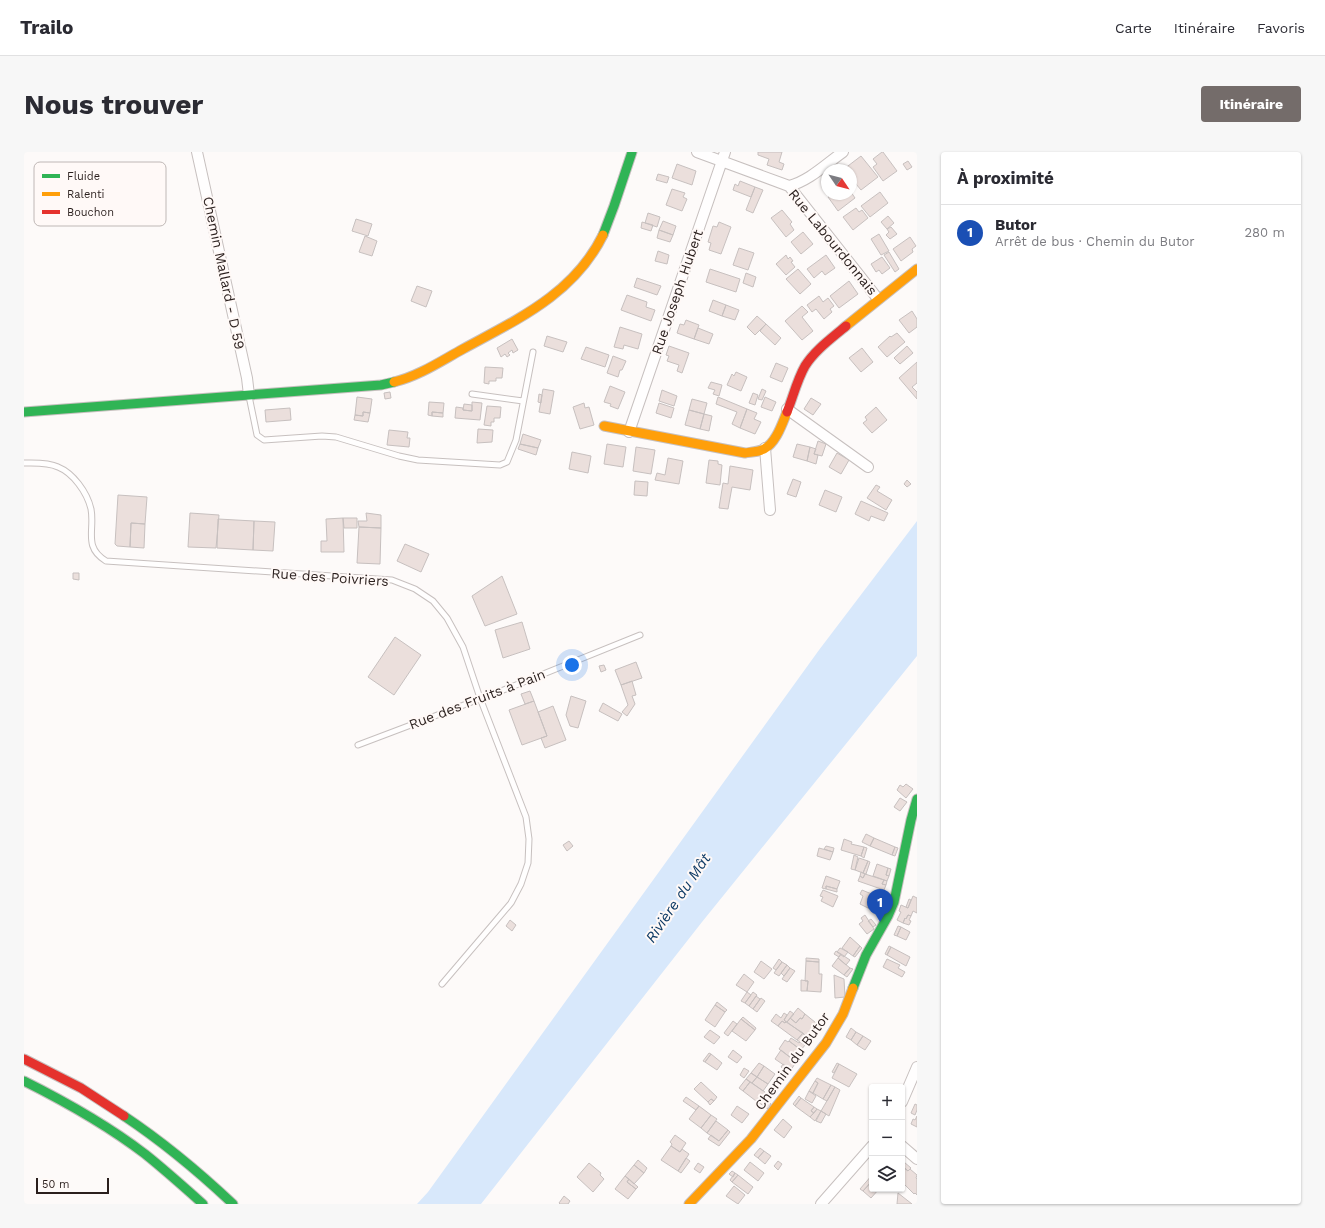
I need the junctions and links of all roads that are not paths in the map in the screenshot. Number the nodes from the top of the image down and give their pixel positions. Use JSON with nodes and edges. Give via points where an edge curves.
{"nodes":[{"id":1,"x":197,"y":152,"type":"edge"},
{"id":2,"x":632,"y":152,"type":"edge"},
{"id":3,"x":697,"y":152,"type":"edge"},
{"id":4,"x":843,"y":152,"type":"edge"},
{"id":5,"x":723,"y":156,"type":"edge"},
{"id":6,"x":788,"y":186,"type":"junction"},
{"id":7,"x":917,"y":269,"type":"edge"},
{"id":8,"x":878,"y":299,"type":"junction"},
{"id":9,"x":533,"y":352,"type":"dead end"},
{"id":10,"x":472,"y":394,"type":"dead end"},
{"id":11,"x":249,"y":395,"type":"junction"},
{"id":12,"x":523,"y":401,"type":"junction"},
{"id":13,"x":787,"y":409,"type":"junction"},
{"id":14,"x":24,"y":412,"type":"edge"},
{"id":15,"x":604,"y":426,"type":"dead end"},
{"id":16,"x":629,"y":432,"type":"junction"},
{"id":17,"x":765,"y":448,"type":"junction"},
{"id":18,"x":24,"y":463,"type":"edge"},
{"id":19,"x":868,"y":467,"type":"dead end"},
{"id":20,"x":770,"y":510,"type":"dead end"},
{"id":21,"x":640,"y":635,"type":"dead end"},
{"id":22,"x":480,"y":698,"type":"junction"},
{"id":23,"x":358,"y":745,"type":"dead end"},
{"id":24,"x":917,"y":799,"type":"edge"},
{"id":25,"x":442,"y":984,"type":"dead end"},
{"id":26,"x":24,"y":1059,"type":"edge"},
{"id":27,"x":917,"y":1067,"type":"edge"},
{"id":28,"x":24,"y":1081,"type":"edge"},
{"id":29,"x":905,"y":1095,"type":"edge"},
{"id":30,"x":869,"y":1149,"type":"edge"},
{"id":31,"x":905,"y":1149,"type":"edge"},
{"id":32,"x":917,"y":1159,"type":"edge"},
{"id":33,"x":203,"y":1204,"type":"edge"},
{"id":34,"x":233,"y":1204,"type":"edge"},
{"id":35,"x":689,"y":1204,"type":"edge"},
{"id":36,"x":821,"y":1204,"type":"edge"}],
"edges":[{"from":1,"to":11,"type":"street","name":"Chemin Mallard - D 59"},
{"from":2,"to":11,"type":"main road","via":[[605,232],[590,258],[569,282],[540,305],[401,380],[381,385]]},
{"from":3,"to":5,"type":"street","name":"Rue Labourdonnais"},
{"from":4,"to":6,"type":"street","via":[[805,180]]},
{"from":5,"to":6,"type":"street","name":"Rue Labourdonnais"},
{"from":5,"to":16,"type":"street","name":"Rue Joseph Hubert"},
{"from":6,"to":8,"type":"street","name":"Rue Labourdonnais"},
{"from":7,"to":8,"type":"main road"},
{"from":8,"to":13,"type":"main road","via":[[815,353],[799,376]]},
{"from":9,"to":12,"type":"lane"},
{"from":10,"to":12,"type":"lane"},
{"from":11,"to":12,"type":"lane","via":[[257,435],[264,440],[336,437],[418,460],[500,465],[507,462],[516,440]]},
{"from":11,"to":14,"type":"main road"},
{"from":13,"to":17,"type":"main road","via":[[773,441]]},
{"from":13,"to":19,"type":"street"},
{"from":15,"to":16,"type":"main road"},
{"from":16,"to":17,"type":"main road","via":[[745,453]]},
{"from":17,"to":20,"type":"street"},
{"from":18,"to":22,"type":"lane","name":"Rue des Poivriers","via":[[57,466],[76,479],[91,509],[91,543],[94,551],[106,561],[392,580],[415,589],[432,601],[447,618],[463,648]]},
{"from":21,"to":22,"type":"lane","name":"Rue des Fruits à Pain"},
{"from":22,"to":23,"type":"lane","name":"Rue des Fruits à Pain"},
{"from":22,"to":25,"type":"lane","name":"Rue des Poivriers","via":[[526,817],[529,839],[528,863],[522,884],[511,903]]},
{"from":24,"to":35,"type":"main road","name":"Chemin du Butor","via":[[894,902],[866,955],[841,1019],[826,1043],[751,1139]]},
{"from":26,"to":34,"type":"main road","via":[[80,1087],[136,1124],[187,1163]]},
{"from":27,"to":29,"type":"street"},
{"from":28,"to":33,"type":"main road","via":[[111,1130],[150,1158]]},
{"from":30,"to":36,"type":"street"},
{"from":31,"to":32,"type":"street"}]}
